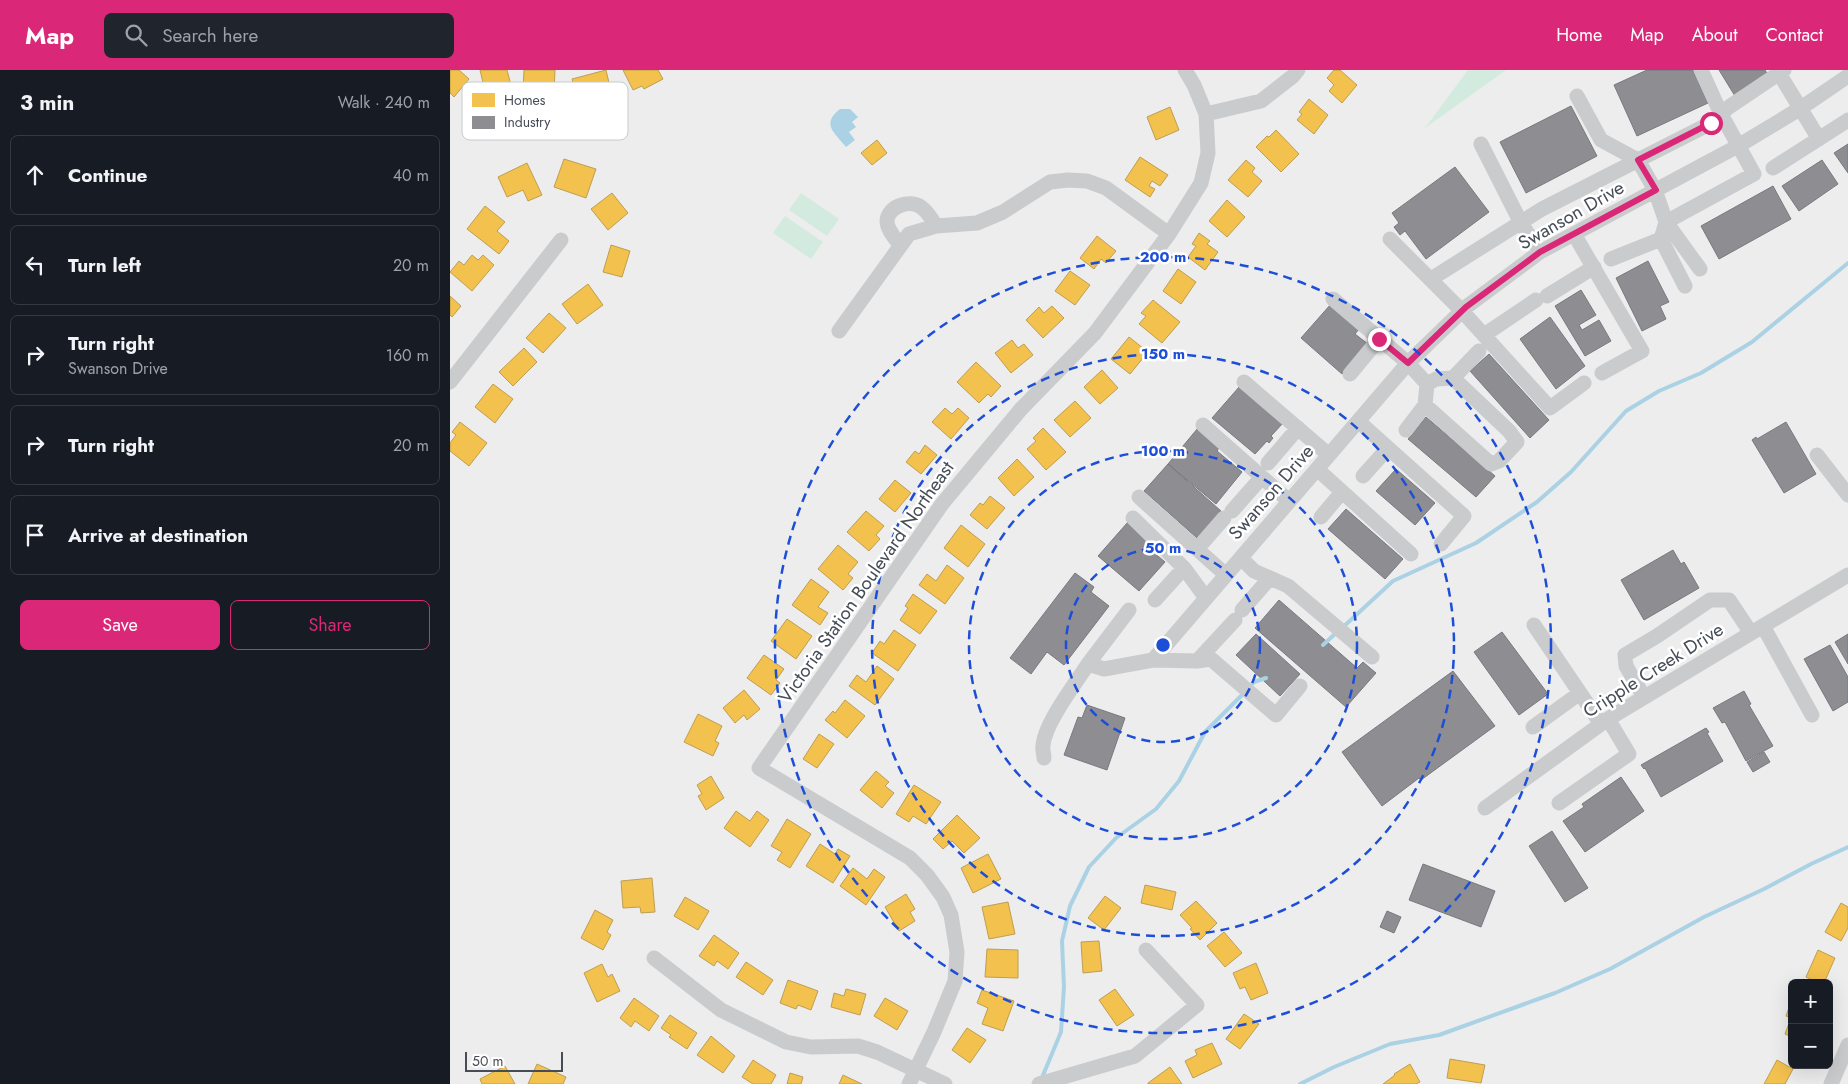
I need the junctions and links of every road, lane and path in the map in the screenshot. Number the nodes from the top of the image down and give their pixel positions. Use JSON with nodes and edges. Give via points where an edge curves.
{"nodes":[{"id":1,"x":1185,"y":70,"type":"edge"},
{"id":2,"x":1298,"y":70,"type":"edge"},
{"id":3,"x":1701,"y":70,"type":"edge"},
{"id":4,"x":1780,"y":71,"type":"edge"},
{"id":5,"x":1847,"y":73,"type":"edge"},
{"id":6,"x":1577,"y":96,"type":"dead end"},
{"id":7,"x":1801,"y":108,"type":"junction"},
{"id":8,"x":1206,"y":114,"type":"junction"},
{"id":9,"x":1721,"y":114,"type":"junction"},
{"id":10,"x":1848,"y":120,"type":"edge"},
{"id":11,"x":1819,"y":139,"type":"junction"},
{"id":12,"x":1480,"y":144,"type":"dead end"},
{"id":13,"x":1738,"y":146,"type":"junction"},
{"id":14,"x":1638,"y":160,"type":"junction"},
{"id":15,"x":1773,"y":168,"type":"dead end"},
{"id":16,"x":1656,"y":190,"type":"junction"},
{"id":17,"x":1666,"y":222,"type":"junction"},
{"id":18,"x":1521,"y":223,"type":"junction"},
{"id":19,"x":936,"y":226,"type":"junction"},
{"id":20,"x":1169,"y":234,"type":"junction"},
{"id":21,"x":1574,"y":234,"type":"junction"},
{"id":22,"x":1661,"y":238,"type":"junction"},
{"id":23,"x":1390,"y":239,"type":"dead end"},
{"id":24,"x":561,"y":240,"type":"dead end"},
{"id":25,"x":900,"y":245,"type":"junction"},
{"id":26,"x":1540,"y":252,"type":"junction"},
{"id":27,"x":1611,"y":259,"type":"dead end"},
{"id":28,"x":1594,"y":267,"type":"junction"},
{"id":29,"x":1700,"y":269,"type":"dead end"},
{"id":30,"x":1431,"y":279,"type":"junction"},
{"id":31,"x":1685,"y":286,"type":"dead end"},
{"id":32,"x":1333,"y":299,"type":"dead end"},
{"id":33,"x":1462,"y":311,"type":"junction"},
{"id":34,"x":839,"y":331,"type":"dead end"},
{"id":35,"x":1484,"y":335,"type":"junction"},
{"id":36,"x":1379,"y":339,"type":"junction"},
{"id":37,"x":1479,"y":351,"type":"dead end"},
{"id":38,"x":1408,"y":363,"type":"junction"},
{"id":39,"x":1602,"y":373,"type":"dead end"},
{"id":40,"x":1350,"y":374,"type":"dead end"},
{"id":41,"x":1453,"y":378,"type":"junction"},
{"id":42,"x":450,"y":382,"type":"edge"},
{"id":43,"x":1244,"y":382,"type":"dead end"},
{"id":44,"x":1584,"y":383,"type":"dead end"},
{"id":45,"x":1426,"y":384,"type":"junction"},
{"id":46,"x":1425,"y":405,"type":"junction"},
{"id":47,"x":1358,"y":421,"type":"junction"},
{"id":48,"x":1203,"y":425,"type":"dead end"},
{"id":49,"x":1298,"y":428,"type":"junction"},
{"id":50,"x":1406,"y":430,"type":"dead end"},
{"id":51,"x":1388,"y":448,"type":"junction"},
{"id":52,"x":1329,"y":455,"type":"junction"},
{"id":53,"x":1817,"y":455,"type":"dead end"},
{"id":54,"x":1268,"y":463,"type":"dead end"},
{"id":55,"x":1317,"y":469,"type":"junction"},
{"id":56,"x":1363,"y":476,"type":"dead end"},
{"id":57,"x":1262,"y":477,"type":"junction"},
{"id":58,"x":1342,"y":492,"type":"junction"},
{"id":59,"x":1848,"y":495,"type":"edge"},
{"id":60,"x":1139,"y":497,"type":"dead end"},
{"id":61,"x":1290,"y":501,"type":"junction"},
{"id":62,"x":1321,"y":517,"type":"dead end"},
{"id":63,"x":1133,"y":518,"type":"dead end"},
{"id":64,"x":1441,"y":544,"type":"dead end"},
{"id":65,"x":1197,"y":549,"type":"junction"},
{"id":66,"x":1411,"y":554,"type":"dead end"},
{"id":67,"x":1241,"y":558,"type":"junction"},
{"id":68,"x":1184,"y":568,"type":"junction"},
{"id":69,"x":1226,"y":575,"type":"junction"},
{"id":70,"x":1848,"y":575,"type":"edge"},
{"id":71,"x":1269,"y":579,"type":"junction"},
{"id":72,"x":1206,"y":598,"type":"junction"},
{"id":73,"x":1156,"y":600,"type":"dead end"},
{"id":74,"x":1130,"y":610,"type":"dead end"},
{"id":75,"x":1534,"y":625,"type":"dead end"},
{"id":76,"x":1757,"y":630,"type":"junction"},
{"id":77,"x":1372,"y":657,"type":"dead end"},
{"id":78,"x":1153,"y":660,"type":"junction"},
{"id":79,"x":1197,"y":661,"type":"junction"},
{"id":80,"x":1088,"y":664,"type":"junction"},
{"id":81,"x":1300,"y":686,"type":"dead end"},
{"id":82,"x":1580,"y":693,"type":"junction"},
{"id":83,"x":1644,"y":697,"type":"junction"},
{"id":84,"x":1812,"y":715,"type":"dead end"},
{"id":85,"x":1605,"y":722,"type":"junction"},
{"id":86,"x":1533,"y":728,"type":"dead end"},
{"id":87,"x":1044,"y":758,"type":"dead end"},
{"id":88,"x":1559,"y":803,"type":"dead end"},
{"id":89,"x":1486,"y":808,"type":"dead end"},
{"id":90,"x":1146,"y":950,"type":"dead end"},
{"id":91,"x":654,"y":958,"type":"dead end"},
{"id":92,"x":1848,"y":1045,"type":"edge"},
{"id":93,"x":912,"y":1078,"type":"edge"},
{"id":94,"x":944,"y":1084,"type":"edge"},
{"id":95,"x":1039,"y":1084,"type":"edge"},
{"id":96,"x":1831,"y":1084,"type":"edge"}],
"edges":[{"from":1,"to":8,"type":"street","name":"Victoria Station Boulevard Northeast"},
{"from":2,"to":8,"type":"street","via":[[1261,101]]},
{"from":3,"to":9,"type":"street"},
{"from":4,"to":7,"type":"street"},
{"from":4,"to":9,"type":"street"},
{"from":5,"to":7,"type":"street","name":"Swanson Drive"},
{"from":6,"to":14,"type":"street","via":[[1601,140]]},
{"from":7,"to":11,"type":"street"},
{"from":7,"to":13,"type":"street","name":"Swanson Drive"},
{"from":8,"to":20,"type":"street","name":"Victoria Station Boulevard Northeast","via":[[1208,153],[1201,183]]},
{"from":9,"to":13,"type":"street"},
{"from":9,"to":14,"type":"street","via":[[1711,123]]},
{"from":10,"to":11,"type":"street"},
{"from":11,"to":15,"type":"street"},
{"from":12,"to":18,"type":"street"},
{"from":13,"to":16,"type":"street","name":"Swanson Drive"},
{"from":13,"to":17,"type":"street","via":[[1754,174]]},
{"from":14,"to":16,"type":"street"},
{"from":14,"to":18,"type":"street"},
{"from":16,"to":17,"type":"street"},
{"from":16,"to":21,"type":"street","name":"Swanson Drive"},
{"from":17,"to":22,"type":"street"},
{"from":17,"to":29,"type":"street"},
{"from":18,"to":26,"type":"street"},
{"from":18,"to":30,"type":"street"},
{"from":19,"to":20,"type":"street","via":[[976,223],[1003,212],[1050,182],[1068,180],[1087,181],[1106,188]]},
{"from":19,"to":25,"type":"street","via":[[909,234]]},
{"from":19,"to":25,"type":"street","via":[[919,206],[904,204],[896,208],[887,222]]},
{"from":20,"to":93,"type":"street","name":"Victoria Station Boulevard Northeast","via":[[1095,333],[1021,409],[942,504],[759,768],[910,858],[943,897],[951,915],[955,943],[955,982]]},
{"from":21,"to":26,"type":"street","name":"Swanson Drive"},
{"from":21,"to":28,"type":"street"},
{"from":22,"to":27,"type":"street"},
{"from":22,"to":31,"type":"street"},
{"from":23,"to":30,"type":"street"},
{"from":24,"to":42,"type":"street"},
{"from":25,"to":34,"type":"street"},
{"from":26,"to":33,"type":"street","name":"Swanson Drive"},
{"from":28,"to":35,"type":"street"},
{"from":28,"to":39,"type":"street","via":[[1642,351]]},
{"from":30,"to":33,"type":"street"},
{"from":32,"to":36,"type":"street"},
{"from":33,"to":35,"type":"street"},
{"from":33,"to":38,"type":"street","name":"Swanson Drive"},
{"from":35,"to":44,"type":"street","via":[[1550,408]]},
{"from":36,"to":38,"type":"street"},
{"from":36,"to":40,"type":"street"},
{"from":37,"to":41,"type":"street"},
{"from":38,"to":45,"type":"street"},
{"from":38,"to":47,"type":"street","name":"Swanson Drive"},
{"from":41,"to":45,"type":"street","via":[[1436,379]]},
{"from":41,"to":46,"type":"street","via":[[1517,442],[1499,461],[1491,464]]},
{"from":43,"to":49,"type":"street"},
{"from":45,"to":46,"type":"street"},
{"from":46,"to":50,"type":"street"},
{"from":47,"to":51,"type":"street"},
{"from":47,"to":52,"type":"street","name":"Swanson Drive"},
{"from":48,"to":57,"type":"street"},
{"from":49,"to":52,"type":"street"},
{"from":49,"to":54,"type":"street"},
{"from":51,"to":56,"type":"street"},
{"from":51,"to":64,"type":"street","via":[[1464,516]]},
{"from":52,"to":55,"type":"street","name":"Swanson Drive"},
{"from":53,"to":59,"type":"street"},
{"from":55,"to":58,"type":"street"},
{"from":55,"to":61,"type":"street","name":"Swanson Drive"},
{"from":57,"to":61,"type":"street"},
{"from":57,"to":65,"type":"street"},
{"from":58,"to":62,"type":"street"},
{"from":58,"to":66,"type":"street"},
{"from":60,"to":65,"type":"street"},
{"from":61,"to":67,"type":"street","name":"Swanson Drive"},
{"from":63,"to":68,"type":"street"},
{"from":65,"to":69,"type":"street"},
{"from":67,"to":69,"type":"street","name":"Swanson Drive"},
{"from":67,"to":71,"type":"street","via":[[1254,571]]},
{"from":68,"to":72,"type":"street"},
{"from":68,"to":73,"type":"street"},
{"from":69,"to":72,"type":"street","name":"Swanson Drive"},
{"from":70,"to":76,"type":"street","name":"Cripple Creek Drive"},
{"from":71,"to":77,"type":"street","via":[[1288,586]]},
{"from":71,"to":79,"type":"street"},
{"from":72,"to":78,"type":"street","name":"Swanson Drive"},
{"from":74,"to":80,"type":"street"},
{"from":75,"to":82,"type":"street"},
{"from":76,"to":83,"type":"street","name":"Cripple Creek Drive"},
{"from":76,"to":83,"type":"street","via":[[1730,600],[1710,600],[1625,654],[1626,666]]},
{"from":76,"to":84,"type":"street"},
{"from":78,"to":79,"type":"street"},
{"from":78,"to":80,"type":"street","via":[[1104,669]]},
{"from":79,"to":81,"type":"street","via":[[1210,659],[1276,714]]},
{"from":80,"to":87,"type":"street","via":[[1046,735],[1042,747]]},
{"from":82,"to":85,"type":"street"},
{"from":82,"to":86,"type":"street"},
{"from":83,"to":85,"type":"street","name":"Cripple Creek Drive"},
{"from":85,"to":88,"type":"street","via":[[1629,754]]},
{"from":85,"to":89,"type":"street","name":"Cripple Creek Drive"},
{"from":90,"to":95,"type":"street","via":[[1197,1005],[1135,1056]]},
{"from":91,"to":93,"type":"street","via":[[720,1010],[786,1042],[811,1047],[858,1046],[877,1052]]},
{"from":92,"to":96,"type":"street"},
{"from":93,"to":94,"type":"street"}]}
